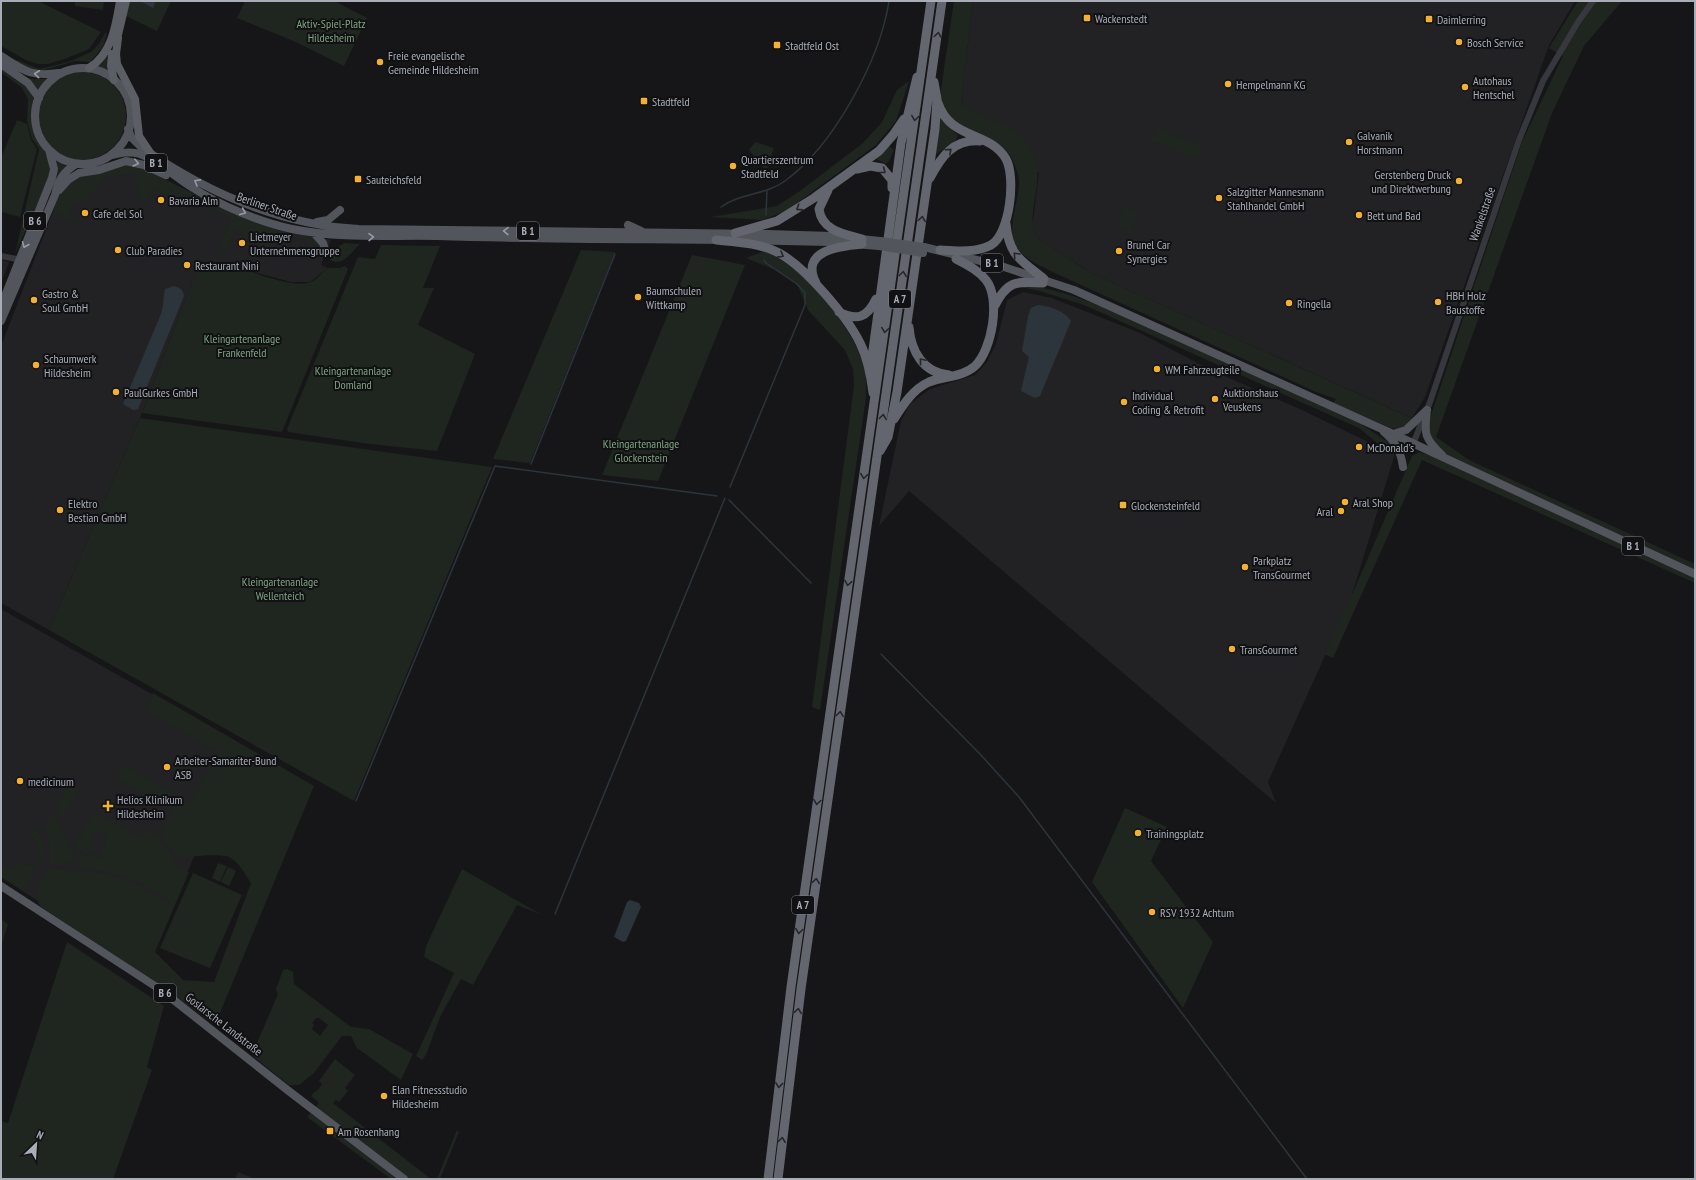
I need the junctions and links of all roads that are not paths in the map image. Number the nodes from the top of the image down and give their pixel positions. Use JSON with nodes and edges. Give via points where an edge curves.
{"nodes":[{"id":1,"x":120,"y":1,"type":"edge"},
{"id":2,"x":126,"y":1,"type":"edge"},
{"id":3,"x":931,"y":1,"type":"edge"},
{"id":4,"x":942,"y":1,"type":"edge"},
{"id":5,"x":1593,"y":1,"type":"edge"},
{"id":6,"x":118,"y":38,"type":"junction"},
{"id":7,"x":1,"y":56,"type":"edge"},
{"id":8,"x":5,"y":64,"type":"edge"},
{"id":9,"x":922,"y":65,"type":"junction"},
{"id":10,"x":89,"y":68,"type":"junction"},
{"id":11,"x":933,"y":69,"type":"junction"},
{"id":12,"x":16,"y":70,"type":"junction"},
{"id":13,"x":59,"y":73,"type":"junction"},
{"id":14,"x":114,"y":80,"type":"junction"},
{"id":15,"x":39,"y":98,"type":"junction"},
{"id":16,"x":937,"y":99,"type":"junction"},
{"id":17,"x":906,"y":114,"type":"junction"},
{"id":18,"x":128,"y":129,"type":"junction"},
{"id":19,"x":984,"y":141,"type":"junction"},
{"id":20,"x":49,"y":149,"type":"junction"},
{"id":21,"x":151,"y":154,"type":"junction"},
{"id":22,"x":112,"y":155,"type":"junction"},
{"id":23,"x":76,"y":164,"type":"junction"},
{"id":24,"x":852,"y":171,"type":"junction"},
{"id":25,"x":927,"y":182,"type":"junction"},
{"id":26,"x":831,"y":186,"type":"junction"},
{"id":27,"x":195,"y":190,"type":"junction"},
{"id":28,"x":55,"y":195,"type":"junction"},
{"id":29,"x":893,"y":202,"type":"junction"},
{"id":30,"x":340,"y":210,"type":"dead end"},
{"id":31,"x":1006,"y":221,"type":"junction"},
{"id":32,"x":312,"y":223,"type":"junction"},
{"id":33,"x":628,"y":226,"type":"dead end"},
{"id":34,"x":314,"y":232,"type":"junction"},
{"id":35,"x":643,"y":232,"type":"junction"},
{"id":36,"x":735,"y":233,"type":"junction"},
{"id":37,"x":716,"y":240,"type":"junction"},
{"id":38,"x":862,"y":242,"type":"junction"},
{"id":39,"x":924,"y":250,"type":"junction"},
{"id":40,"x":940,"y":250,"type":"junction"},
{"id":41,"x":326,"y":253,"type":"dead end"},
{"id":42,"x":1,"y":256,"type":"edge"},
{"id":43,"x":956,"y":259,"type":"junction"},
{"id":44,"x":19,"y":260,"type":"junction"},
{"id":45,"x":27,"y":261,"type":"junction"},
{"id":46,"x":1043,"y":281,"type":"junction"},
{"id":47,"x":820,"y":290,"type":"junction"},
{"id":48,"x":880,"y":292,"type":"junction"},
{"id":49,"x":1,"y":306,"type":"edge"},
{"id":50,"x":994,"y":308,"type":"junction"},
{"id":51,"x":838,"y":311,"type":"junction"},
{"id":52,"x":908,"y":312,"type":"junction"},
{"id":53,"x":1,"y":321,"type":"edge"},
{"id":54,"x":870,"y":372,"type":"junction"},
{"id":55,"x":956,"y":375,"type":"junction"},
{"id":56,"x":874,"y":409,"type":"junction"},
{"id":57,"x":1427,"y":410,"type":"junction"},
{"id":58,"x":892,"y":421,"type":"junction"},
{"id":59,"x":1381,"y":429,"type":"junction"},
{"id":60,"x":1393,"y":434,"type":"junction"},
{"id":61,"x":1413,"y":444,"type":"junction"},
{"id":62,"x":877,"y":456,"type":"junction"},
{"id":63,"x":1447,"y":460,"type":"junction"},
{"id":64,"x":1403,"y":467,"type":"dead end"},
{"id":65,"x":1695,"y":574,"type":"edge"},
{"id":66,"x":1,"y":886,"type":"edge"},
{"id":67,"x":404,"y":1179,"type":"edge"},
{"id":68,"x":768,"y":1179,"type":"edge"},
{"id":69,"x":778,"y":1179,"type":"edge"}],
"edges":[{"from":1,"to":10,"type":"highway","via":[[107,49]]},
{"from":2,"to":6,"type":"highway"},
{"from":3,"to":9,"type":"highway","number":"A 7"},
{"from":11,"to":4,"type":"highway","number":"A 7","one_way":true},
{"from":5,"to":57,"type":"street","name":"Wankelstraße","via":[[1543,81],[1519,140]]},
{"from":6,"to":14,"type":"highway","via":[[111,60]]},
{"from":6,"to":21,"type":"highway","via":[[117,64],[135,99],[139,136]]},
{"from":7,"to":8,"type":"main road"},
{"from":8,"to":12,"type":"main road"},
{"from":9,"to":17,"type":"highway","via":[[914,83]]},
{"from":9,"to":56,"type":"highway","number":"A 7","one_way":true},
{"from":10,"to":13,"type":"main road","via":[[76,67]]},
{"from":10,"to":14,"type":"main road","via":[[102,71]]},
{"from":11,"to":16,"type":"highway"},
{"from":62,"to":11,"type":"highway","number":"A 7","one_way":true},
{"from":13,"to":12,"type":"main road","one_way":true,"via":[[36,75]]},
{"from":12,"to":15,"type":"main road"},
{"from":13,"to":15,"type":"main road","via":[[49,82]]},
{"from":14,"to":18,"type":"main road","via":[[127,100],[130,119]]},
{"from":15,"to":20,"type":"main road","via":[[36,111],[37,125]]},
{"from":16,"to":19,"type":"highway","via":[[942,113],[954,126]]},
{"from":16,"to":25,"type":"highway"},
{"from":17,"to":24,"type":"highway","via":[[884,145]]},
{"from":17,"to":29,"type":"highway"},
{"from":18,"to":21,"type":"main road","name":"Berliner Straße","number":"B 1","via":[[133,140]]},
{"from":18,"to":22,"type":"main road","via":[[120,146]]},
{"from":25,"to":19,"type":"highway","one_way":true,"via":[[942,157],[956,145],[968,141]]},
{"from":19,"to":31,"type":"highway","via":[[1001,152],[1009,166],[1011,184]]},
{"from":20,"to":23,"type":"main road","via":[[59,157]]},
{"from":20,"to":44,"type":"main road","number":"B 6","one_way":true,"via":[[53,162],[52,178]]},
{"from":32,"to":21,"type":"main road","name":"Berliner Straße","number":"B 1","one_way":true,"via":[[263,211],[228,198]]},
{"from":22,"to":23,"type":"main road","via":[[96,163]]},
{"from":22,"to":27,"type":"main road","name":"Berliner Straße","number":"B 1","via":[[125,152],[139,154]]},
{"from":23,"to":28,"type":"main road","number":"B 6","via":[[62,176]]},
{"from":24,"to":26,"type":"highway"},
{"from":24,"to":29,"type":"highway","one_way":true,"via":[[870,166],[882,168],[892,180]]},
{"from":52,"to":25,"type":"highway","one_way":true},
{"from":26,"to":36,"type":"highway","one_way":true,"via":[[777,221]]},
{"from":26,"to":38,"type":"highway","via":[[818,209],[823,221],[831,229]]},
{"from":28,"to":27,"type":"main road","one_way":true,"via":[[75,175],[126,161],[144,165]]},
{"from":27,"to":34,"type":"main road","name":"Berliner Straße","number":"B 1","one_way":true,"via":[[266,221]]},
{"from":28,"to":45,"type":"main road","number":"B 6"},
{"from":29,"to":48,"type":"highway"},
{"from":30,"to":32,"type":"main road","via":[[328,220]]},
{"from":31,"to":40,"type":"highway","via":[[1000,236],[992,245],[971,250]]},
{"from":46,"to":31,"type":"highway","one_way":true,"via":[[1012,251],[1008,243]]},
{"from":35,"to":32,"type":"main road","name":"Berliner Straße","number":"B 1","one_way":true,"via":[[359,229]]},
{"from":33,"to":35,"type":"main road"},
{"from":34,"to":37,"type":"main road","name":"Berliner Straße","number":"B 1","one_way":true,"via":[[360,237]]},
{"from":34,"to":41,"type":"main road","via":[[323,243]]},
{"from":35,"to":36,"type":"main road","number":"B 1"},
{"from":36,"to":38,"type":"main road","number":"B 1"},
{"from":37,"to":38,"type":"main road","number":"B 1"},
{"from":37,"to":47,"type":"highway","one_way":true,"via":[[764,247],[778,253],[802,270]]},
{"from":38,"to":39,"type":"main road","number":"B 1","bridge":true},
{"from":38,"to":47,"type":"highway","via":[[834,247],[816,259],[813,272]]},
{"from":39,"to":40,"type":"main road","number":"B 1"},
{"from":39,"to":43,"type":"main road","number":"B 1"},
{"from":40,"to":46,"type":"main road","number":"B 1","via":[[1001,266]]},
{"from":42,"to":44,"type":"street"},
{"from":43,"to":46,"type":"main road","number":"B 1"},
{"from":43,"to":50,"type":"highway","via":[[979,272],[987,280]]},
{"from":44,"to":45,"type":"street"},
{"from":44,"to":49,"type":"main road","number":"B 6"},
{"from":45,"to":53,"type":"main road","number":"B 6"},
{"from":46,"to":50,"type":"highway","via":[[1013,284],[1001,294]]},
{"from":46,"to":59,"type":"main road","number":"B 1","via":[[1108,306]]},
{"from":47,"to":51,"type":"highway"},
{"from":48,"to":51,"type":"highway","via":[[872,307],[861,316],[848,316]]},
{"from":48,"to":54,"type":"highway"},
{"from":50,"to":55,"type":"highway","via":[[988,343],[981,359],[970,370]]},
{"from":51,"to":54,"type":"highway","via":[[860,343]]},
{"from":55,"to":52,"type":"highway","one_way":true,"via":[[936,373],[921,361],[912,343]]},
{"from":52,"to":58,"type":"highway"},
{"from":54,"to":56,"type":"highway"},
{"from":55,"to":58,"type":"highway","via":[[921,386],[905,402]]},
{"from":56,"to":68,"type":"highway","number":"A 7","one_way":true,"via":[[791,987]]},
{"from":57,"to":60,"type":"main road","via":[[1406,430]]},
{"from":57,"to":61,"type":"street","name":"Wankelstraße"},
{"from":57,"to":63,"type":"main road","via":[[1425,433],[1431,445]]},
{"from":58,"to":62,"type":"highway","via":[[888,437]]},
{"from":59,"to":60,"type":"main road","number":"B 1"},
{"from":59,"to":64,"type":"main road","via":[[1398,448]]},
{"from":60,"to":61,"type":"main road","number":"B 1"},
{"from":61,"to":63,"type":"main road","number":"B 1"},
{"from":69,"to":62,"type":"highway","number":"A 7","one_way":true,"via":[[800,997]]},
{"from":63,"to":65,"type":"main road","number":"B 1"},
{"from":66,"to":67,"type":"main road","name":"Goslarsche Landstraße","number":"B 6","via":[[161,990]]}]}
